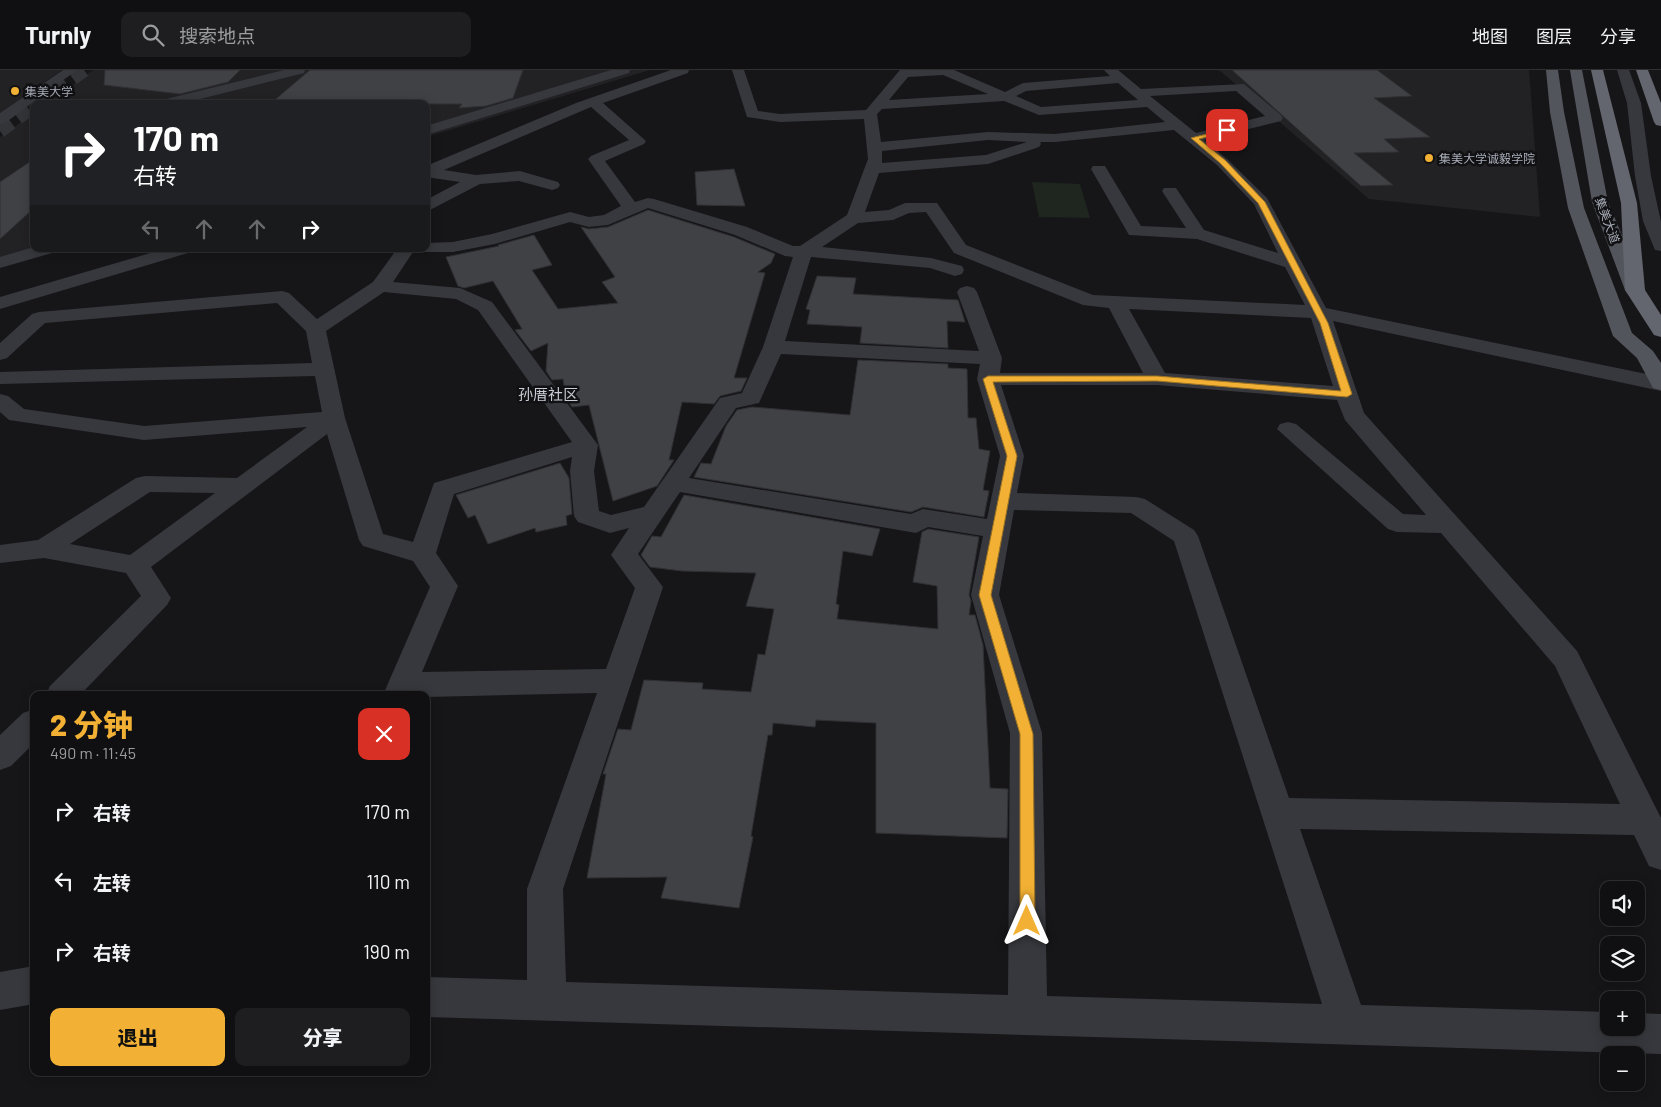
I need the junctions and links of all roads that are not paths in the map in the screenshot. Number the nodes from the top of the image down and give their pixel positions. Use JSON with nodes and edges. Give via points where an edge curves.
{"nodes":[{"id":1,"x":71,"y":70,"type":"edge"},
{"id":2,"x":299,"y":70,"type":"edge"},
{"id":3,"x":624,"y":70,"type":"edge"},
{"id":4,"x":683,"y":70,"type":"edge"},
{"id":5,"x":738,"y":70,"type":"edge"},
{"id":6,"x":1552,"y":70,"type":"edge"},
{"id":7,"x":1576,"y":70,"type":"edge"},
{"id":8,"x":1597,"y":70,"type":"edge"},
{"id":9,"x":1623,"y":70,"type":"edge"},
{"id":10,"x":1642,"y":70,"type":"edge"},
{"id":11,"x":905,"y":72,"type":"edge"},
{"id":12,"x":1130,"y":86,"type":"edge"},
{"id":13,"x":1006,"y":97,"type":"junction"},
{"id":14,"x":179,"y":100,"type":"edge"},
{"id":15,"x":594,"y":102,"type":"junction"},
{"id":16,"x":874,"y":110,"type":"junction"},
{"id":17,"x":0,"y":120,"type":"edge"},
{"id":18,"x":1661,"y":122,"type":"edge"},
{"id":19,"x":430,"y":130,"type":"edge"},
{"id":20,"x":1186,"y":132,"type":"junction"},
{"id":21,"x":1055,"y":138,"type":"junction"},
{"id":22,"x":874,"y":148,"type":"junction"},
{"id":23,"x":872,"y":169,"type":"junction"},
{"id":24,"x":1099,"y":169,"type":"dead end"},
{"id":25,"x":430,"y":170,"type":"edge"},
{"id":26,"x":430,"y":173,"type":"edge"},
{"id":27,"x":476,"y":180,"type":"junction"},
{"id":28,"x":552,"y":186,"type":"dead end"},
{"id":29,"x":1170,"y":191,"type":"dead end"},
{"id":30,"x":430,"y":205,"type":"edge"},
{"id":31,"x":631,"y":208,"type":"junction"},
{"id":32,"x":854,"y":218,"type":"junction"},
{"id":33,"x":1198,"y":234,"type":"junction"},
{"id":34,"x":1661,"y":246,"type":"edge"},
{"id":35,"x":430,"y":248,"type":"edge"},
{"id":36,"x":804,"y":251,"type":"junction"},
{"id":37,"x":36,"y":252,"type":"edge"},
{"id":38,"x":172,"y":252,"type":"edge"},
{"id":39,"x":404,"y":252,"type":"edge"},
{"id":40,"x":0,"y":263,"type":"edge"},
{"id":41,"x":1293,"y":263,"type":"junction"},
{"id":42,"x":380,"y":286,"type":"junction"},
{"id":43,"x":1635,"y":290,"type":"junction"},
{"id":44,"x":1116,"y":302,"type":"junction"},
{"id":45,"x":0,"y":303,"type":"edge"},
{"id":46,"x":1318,"y":312,"type":"junction"},
{"id":47,"x":316,"y":329,"type":"junction"},
{"id":48,"x":1661,"y":331,"type":"edge"},
{"id":49,"x":773,"y":347,"type":"junction"},
{"id":50,"x":0,"y":354,"type":"edge"},
{"id":51,"x":990,"y":368,"type":"junction"},
{"id":52,"x":324,"y":369,"type":"junction"},
{"id":53,"x":0,"y":378,"type":"edge"},
{"id":54,"x":1157,"y":378,"type":"junction"},
{"id":55,"x":1661,"y":383,"type":"edge"},
{"id":56,"x":1347,"y":394,"type":"junction"},
{"id":57,"x":0,"y":401,"type":"edge"},
{"id":58,"x":334,"y":418,"type":"junction"},
{"id":59,"x":1288,"y":429,"type":"dead end"},
{"id":60,"x":586,"y":445,"type":"junction"},
{"id":61,"x":673,"y":482,"type":"junction"},
{"id":62,"x":242,"y":486,"type":"junction"},
{"id":63,"x":651,"y":514,"type":"junction"},
{"id":64,"x":1000,"y":515,"type":"junction"},
{"id":65,"x":1449,"y":524,"type":"junction"},
{"id":66,"x":44,"y":549,"type":"junction"},
{"id":67,"x":0,"y":554,"type":"edge"},
{"id":68,"x":422,"y":554,"type":"junction"},
{"id":69,"x":135,"y":564,"type":"junction"},
{"id":70,"x":616,"y":681,"type":"junction"},
{"id":71,"x":400,"y":690,"type":"edge"},
{"id":72,"x":65,"y":691,"type":"edge"},
{"id":73,"x":30,"y":726,"type":"edge"},
{"id":74,"x":0,"y":756,"type":"edge"},
{"id":75,"x":1278,"y":813,"type":"junction"},
{"id":76,"x":1644,"y":820,"type":"junction"},
{"id":77,"x":1661,"y":854,"type":"edge"},
{"id":78,"x":30,"y":986,"type":"edge"},
{"id":79,"x":0,"y":991,"type":"edge"},
{"id":80,"x":430,"y":997,"type":"edge"},
{"id":81,"x":547,"y":1001,"type":"junction"},
{"id":82,"x":1028,"y":1015,"type":"junction"},
{"id":83,"x":1348,"y":1024,"type":"junction"},
{"id":84,"x":1661,"y":1034,"type":"edge"}],
"edges":[{"from":1,"to":17,"type":"street"},
{"from":2,"to":14,"type":"street"},
{"from":3,"to":19,"type":"street"},
{"from":4,"to":15,"type":"street"},
{"from":5,"to":16,"type":"street","via":[[752,114],[780,118]]},
{"from":6,"to":55,"type":"main road","via":[[1576,208],[1623,336],[1646,355]]},
{"from":7,"to":43,"type":"main road","name":"集美大道","via":[[1600,202]]},
{"from":8,"to":43,"type":"highway","via":[[1629,203]]},
{"from":9,"to":34,"type":"street","via":[[1634,103],[1645,185]]},
{"from":10,"to":18,"type":"highway"},
{"from":11,"to":13,"type":"street","via":[[945,71]]},
{"from":11,"to":16,"type":"street"},
{"from":12,"to":13,"type":"street","via":[[1023,87]]},
{"from":12,"to":13,"type":"street","via":[[1039,111]]},
{"from":12,"to":20,"type":"street"},
{"from":12,"to":20,"type":"street","via":[[1239,87],[1276,118]]},
{"from":13,"to":16,"type":"street"},
{"from":15,"to":25,"type":"street"},
{"from":15,"to":31,"type":"street","via":[[639,140],[596,158]]},
{"from":16,"to":22,"type":"street"},
{"from":20,"to":21,"type":"street"},
{"from":20,"to":41,"type":"street","via":[[1222,162],[1261,202]]},
{"from":21,"to":22,"type":"street","via":[[988,136]]},
{"from":21,"to":23,"type":"street","via":[[988,159]]},
{"from":22,"to":23,"type":"street","via":[[876,159]]},
{"from":23,"to":32,"type":"street"},
{"from":24,"to":33,"type":"street","via":[[1135,231]]},
{"from":26,"to":27,"type":"street"},
{"from":27,"to":28,"type":"street","via":[[520,176]]},
{"from":27,"to":30,"type":"street"},
{"from":29,"to":33,"type":"street"},
{"from":31,"to":35,"type":"street","via":[[608,220],[589,222],[570,217],[495,239]]},
{"from":31,"to":36,"type":"street","via":[[648,203],[741,231],[791,252]]},
{"from":32,"to":36,"type":"street"},
{"from":32,"to":44,"type":"street","via":[[893,215],[905,208],[931,208],[960,249],[1090,301]]},
{"from":33,"to":41,"type":"street"},
{"from":36,"to":49,"type":"street"},
{"from":36,"to":51,"type":"street","via":[[931,263],[961,281]]},
{"from":37,"to":40,"type":"street"},
{"from":38,"to":45,"type":"street"},
{"from":39,"to":42,"type":"street"},
{"from":41,"to":46,"type":"street"},
{"from":42,"to":47,"type":"street"},
{"from":42,"to":60,"type":"street","via":[[460,294],[485,306]]},
{"from":43,"to":48,"type":"highway","name":"集美大道"},
{"from":44,"to":46,"type":"street"},
{"from":44,"to":54,"type":"street"},
{"from":46,"to":55,"type":"street"},
{"from":46,"to":56,"type":"street"},
{"from":47,"to":50,"type":"street","via":[[282,296],[39,318]]},
{"from":47,"to":52,"type":"street"},
{"from":49,"to":51,"type":"street"},
{"from":49,"to":61,"type":"street","via":[[751,398],[728,402]]},
{"from":51,"to":54,"type":"street"},
{"from":51,"to":64,"type":"street","via":[[1012,456]]},
{"from":52,"to":53,"type":"street"},
{"from":52,"to":58,"type":"street"},
{"from":54,"to":56,"type":"street"},
{"from":56,"to":65,"type":"street","via":[[1353,415]]},
{"from":57,"to":58,"type":"street","via":[[17,415],[144,433]]},
{"from":58,"to":62,"type":"street"},
{"from":58,"to":68,"type":"street","via":[[372,540]]},
{"from":59,"to":65,"type":"street","via":[[1396,523]]},
{"from":60,"to":63,"type":"street","via":[[582,471],[587,516],[610,524]]},
{"from":60,"to":68,"type":"street","via":[[443,489]]},
{"from":61,"to":63,"type":"street"},
{"from":61,"to":64,"type":"street","via":[[916,524],[923,518]]},
{"from":62,"to":66,"type":"street","via":[[145,484]]},
{"from":62,"to":69,"type":"street"},
{"from":63,"to":70,"type":"street","via":[[624,555],[649,587]]},
{"from":64,"to":75,"type":"street","via":[[1136,505],[1185,536]]},
{"from":64,"to":82,"type":"street","via":[[985,595],[1026,734]]},
{"from":65,"to":76,"type":"street","via":[[1567,659]]},
{"from":66,"to":67,"type":"street"},
{"from":66,"to":69,"type":"street"},
{"from":68,"to":71,"type":"street","via":[[444,586]]},
{"from":69,"to":72,"type":"street","via":[[156,598]]},
{"from":70,"to":71,"type":"street"},
{"from":70,"to":81,"type":"street","via":[[546,889]]},
{"from":73,"to":74,"type":"street"},
{"from":75,"to":76,"type":"street"},
{"from":75,"to":83,"type":"street"},
{"from":76,"to":77,"type":"street"},
{"from":78,"to":79,"type":"street"},
{"from":80,"to":81,"type":"street"},
{"from":81,"to":82,"type":"street"},
{"from":82,"to":83,"type":"street"},
{"from":83,"to":84,"type":"street"}]}
